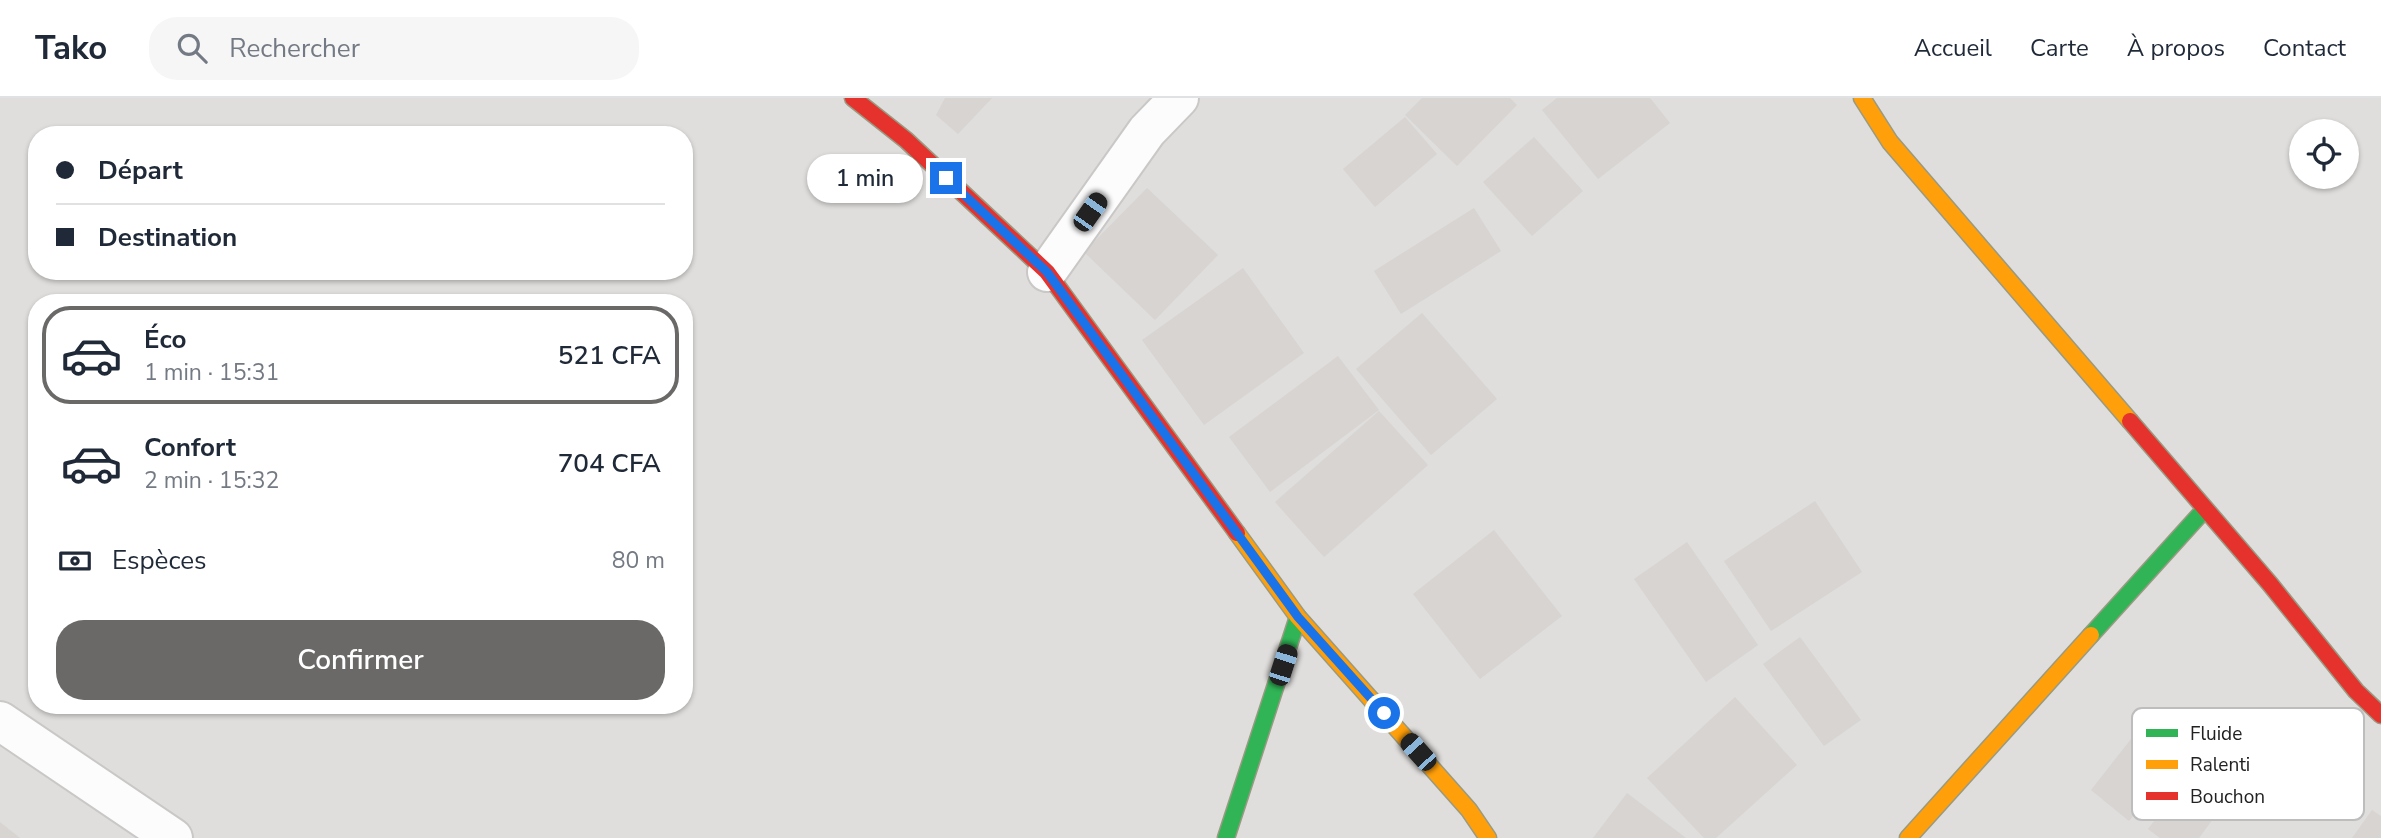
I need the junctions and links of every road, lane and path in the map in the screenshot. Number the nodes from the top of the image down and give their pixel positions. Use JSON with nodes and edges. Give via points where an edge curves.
{"nodes":[{"id":1,"x":853,"y":98,"type":"edge"},
{"id":2,"x":1179,"y":98,"type":"edge"},
{"id":3,"x":1862,"y":98,"type":"edge"},
{"id":4,"x":1047,"y":272,"type":"junction"},
{"id":5,"x":2205,"y":509,"type":"junction"},
{"id":6,"x":1298,"y":617,"type":"junction"},
{"id":7,"x":2381,"y":715,"type":"edge"},
{"id":8,"x":0,"y":721,"type":"edge"},
{"id":9,"x":173,"y":838,"type":"edge"},
{"id":10,"x":1226,"y":838,"type":"edge"},
{"id":11,"x":1488,"y":838,"type":"edge"},
{"id":12,"x":1908,"y":838,"type":"edge"}],
"edges":[{"from":1,"to":4,"type":"street","via":[[906,140]]},
{"from":2,"to":4,"type":"street","via":[[1147,131]]},
{"from":3,"to":5,"type":"street","via":[[1890,142]]},
{"from":4,"to":6,"type":"street"},
{"from":5,"to":7,"type":"street"},
{"from":5,"to":12,"type":"street"},
{"from":6,"to":10,"type":"street"},
{"from":6,"to":11,"type":"street","via":[[1469,810]]},
{"from":8,"to":9,"type":"street"}]}
